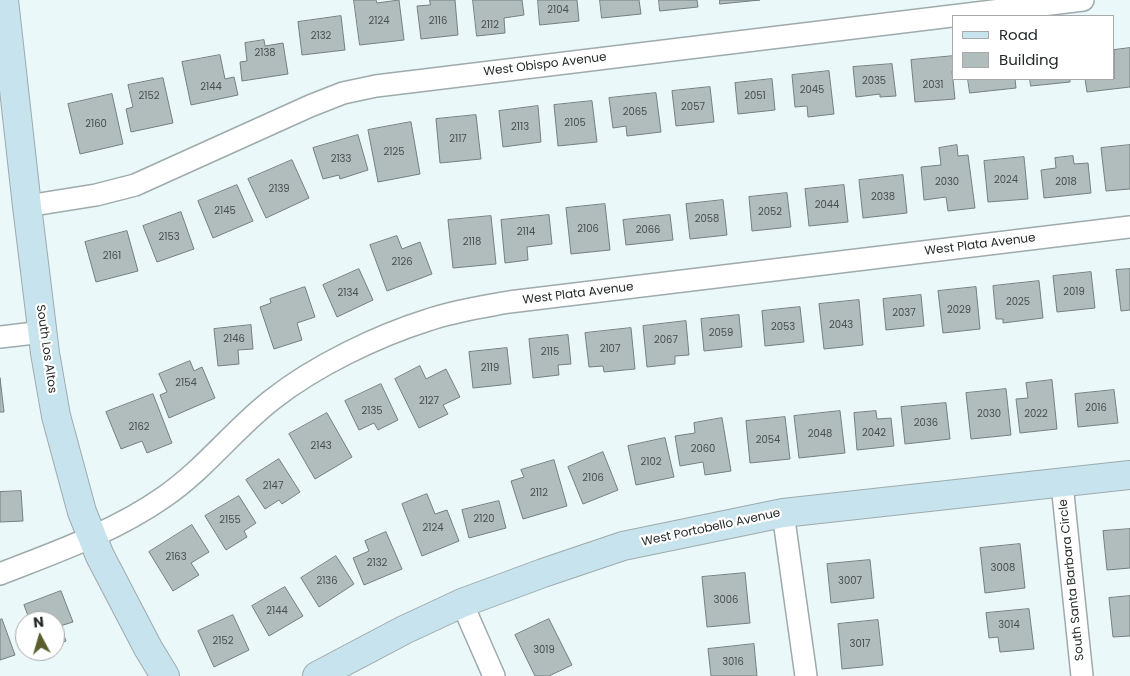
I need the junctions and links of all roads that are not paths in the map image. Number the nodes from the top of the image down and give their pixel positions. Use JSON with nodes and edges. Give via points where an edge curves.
{"nodes":[{"id":1,"x":4,"y":0,"type":"edge"},
{"id":2,"x":1083,"y":0,"type":"edge"},
{"id":3,"x":960,"y":15,"type":"edge"},
{"id":4,"x":952,"y":16,"type":"edge"},
{"id":5,"x":7,"y":95,"type":"edge"},
{"id":6,"x":27,"y":206,"type":"junction"},
{"id":7,"x":1130,"y":227,"type":"edge"},
{"id":8,"x":43,"y":332,"type":"junction"},
{"id":9,"x":0,"y":337,"type":"edge"},
{"id":10,"x":1130,"y":476,"type":"edge"},
{"id":11,"x":1062,"y":484,"type":"junction"},
{"id":12,"x":783,"y":513,"type":"junction"},
{"id":13,"x":92,"y":537,"type":"junction"},
{"id":14,"x":0,"y":574,"type":"edge"},
{"id":15,"x":462,"y":603,"type":"junction"},
{"id":16,"x":165,"y":676,"type":"edge"},
{"id":17,"x":317,"y":676,"type":"edge"},
{"id":18,"x":494,"y":676,"type":"edge"},
{"id":19,"x":806,"y":676,"type":"edge"},
{"id":20,"x":1082,"y":676,"type":"edge"}],
"edges":[{"from":1,"to":5,"type":"street","name":"South Los Altos"},
{"from":2,"to":3,"type":"street","name":"West Obispo Avenue"},
{"from":4,"to":6,"type":"street","name":"West Obispo Avenue","via":[[376,86],[343,93],[318,103],[135,185],[96,196]]},
{"from":5,"to":6,"type":"street","name":"South Los Altos"},
{"from":6,"to":8,"type":"street","name":"South Los Altos"},
{"from":7,"to":13,"type":"street","name":"West Plata Avenue","via":[[509,302],[428,320],[377,340],[307,374],[272,399],[201,468],[164,498]]},
{"from":8,"to":9,"type":"street"},
{"from":8,"to":13,"type":"street","name":"South Los Altos","via":[[58,424]]},
{"from":10,"to":11,"type":"street","name":"West Portobello Avenue"},
{"from":11,"to":12,"type":"street","name":"West Portobello Avenue"},
{"from":11,"to":20,"type":"street","name":"South Santa Barbara Circle"},
{"from":12,"to":15,"type":"street","name":"West Portobello Avenue","via":[[623,546]]},
{"from":12,"to":19,"type":"street"},
{"from":13,"to":14,"type":"street","name":"West Plata Avenue"},
{"from":13,"to":16,"type":"street","name":"South Los Altos"},
{"from":15,"to":17,"type":"street","name":"West Portobello Avenue"},
{"from":15,"to":18,"type":"street"}]}
